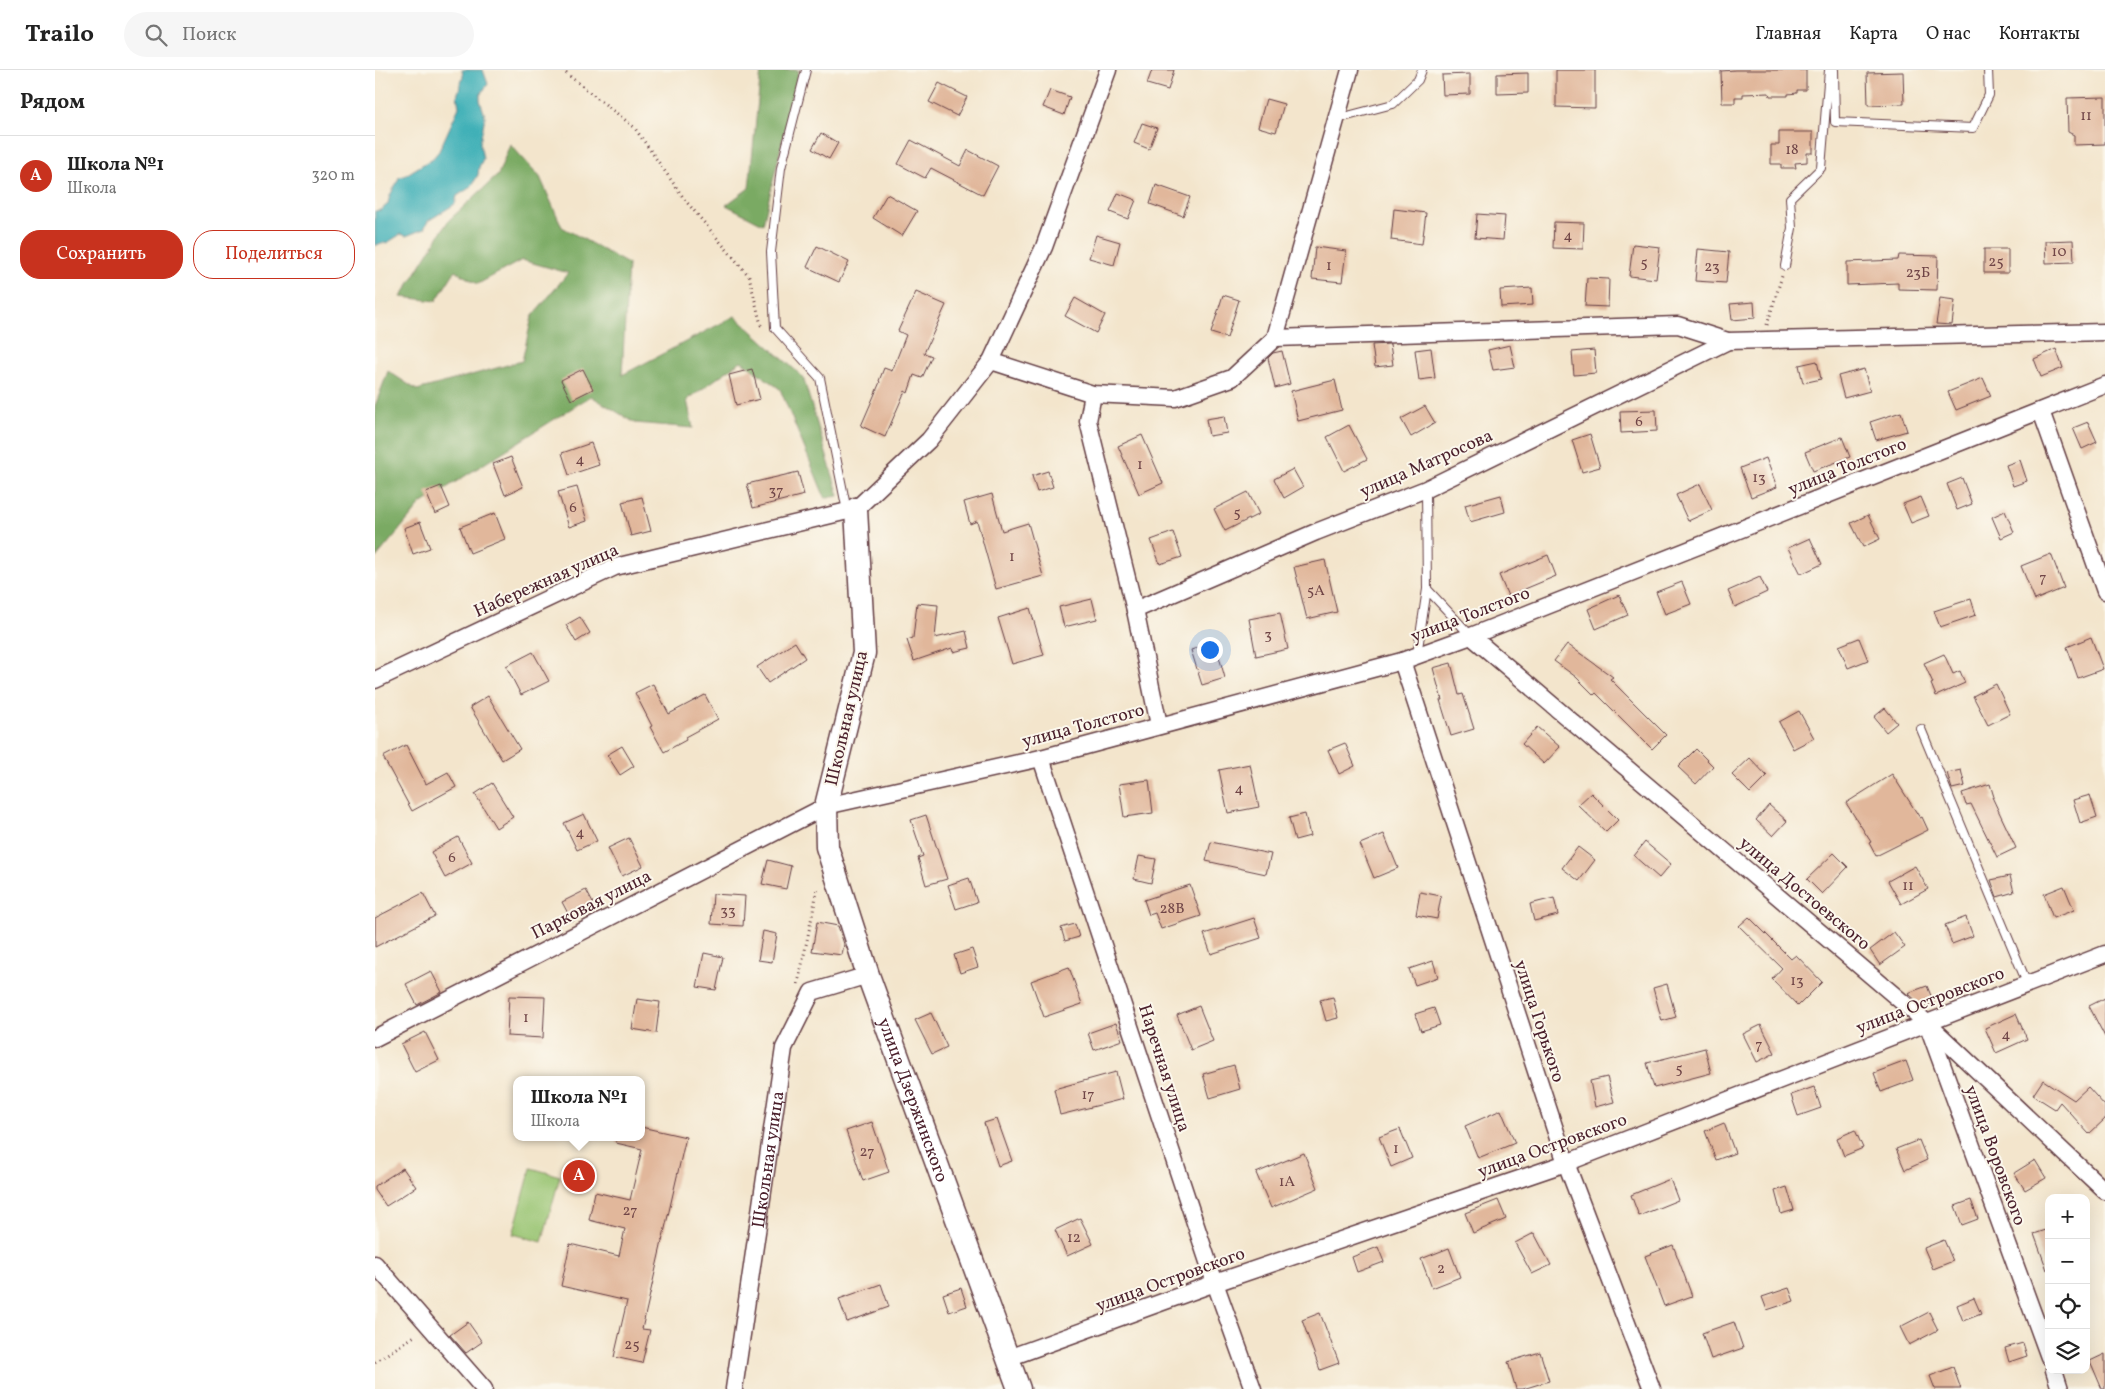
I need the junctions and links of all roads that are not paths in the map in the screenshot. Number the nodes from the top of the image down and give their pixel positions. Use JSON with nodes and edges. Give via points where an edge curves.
{"nodes":[{"id":1,"x":806,"y":70,"type":"edge"},
{"id":2,"x":1108,"y":70,"type":"edge"},
{"id":3,"x":1350,"y":70,"type":"edge"},
{"id":4,"x":1422,"y":70,"type":"edge"},
{"id":5,"x":1829,"y":70,"type":"edge"},
{"id":6,"x":1834,"y":70,"type":"edge"},
{"id":7,"x":1988,"y":70,"type":"edge"},
{"id":8,"x":1336,"y":119,"type":"junction"},
{"id":9,"x":1785,"y":266,"type":"road end"},
{"id":10,"x":2105,"y":332,"type":"edge"},
{"id":11,"x":1275,"y":338,"type":"junction"},
{"id":12,"x":1728,"y":341,"type":"junction"},
{"id":13,"x":991,"y":361,"type":"junction"},
{"id":14,"x":2105,"y":385,"type":"edge"},
{"id":15,"x":1093,"y":394,"type":"junction"},
{"id":16,"x":2041,"y":411,"type":"junction"},
{"id":17,"x":1426,"y":489,"type":"junction"},
{"id":18,"x":852,"y":510,"type":"junction"},
{"id":19,"x":1427,"y":589,"type":"junction"},
{"id":20,"x":2105,"y":591,"type":"edge"},
{"id":21,"x":1135,"y":610,"type":"junction"},
{"id":22,"x":1471,"y":636,"type":"junction"},
{"id":23,"x":1409,"y":658,"type":"junction"},
{"id":24,"x":375,"y":680,"type":"edge"},
{"id":25,"x":1159,"y":726,"type":"junction"},
{"id":26,"x":1921,"y":729,"type":"dead end"},
{"id":27,"x":1041,"y":758,"type":"junction"},
{"id":28,"x":826,"y":806,"type":"junction"},
{"id":29,"x":2105,"y":954,"type":"edge"},
{"id":30,"x":868,"y":975,"type":"junction"},
{"id":31,"x":2027,"y":983,"type":"junction"},
{"id":32,"x":1927,"y":1023,"type":"junction"},
{"id":33,"x":375,"y":1038,"type":"edge"},
{"id":34,"x":1566,"y":1163,"type":"junction"},
{"id":35,"x":2105,"y":1191,"type":"edge"},
{"id":36,"x":375,"y":1264,"type":"edge"},
{"id":37,"x":1215,"y":1283,"type":"junction"},
{"id":38,"x":2045,"y":1346,"type":"edge"},
{"id":39,"x":1008,"y":1358,"type":"junction"},
{"id":40,"x":2054,"y":1374,"type":"edge"},
{"id":41,"x":483,"y":1389,"type":"edge"},
{"id":42,"x":734,"y":1389,"type":"edge"},
{"id":43,"x":1019,"y":1389,"type":"edge"},
{"id":44,"x":1253,"y":1389,"type":"edge"},
{"id":45,"x":1652,"y":1389,"type":"edge"},
{"id":46,"x":2060,"y":1389,"type":"edge"}],
"edges":[{"from":1,"to":18,"type":"lane","via":[[781,168],[771,252],[775,328],[820,378]]},
{"from":2,"to":13,"type":"street","via":[[1043,248]]},
{"from":3,"to":8,"type":"street"},
{"from":4,"to":8,"type":"lane","via":[[1418,80],[1393,104]]},
{"from":5,"to":9,"type":"lane","via":[[1821,168],[1790,198],[1792,228]]},
{"from":6,"to":7,"type":"lane","via":[[1835,122],[1973,128],[1989,95]]},
{"from":8,"to":11,"type":"street"},
{"from":10,"to":12,"type":"street"},
{"from":11,"to":12,"type":"street","via":[[1678,325]]},
{"from":11,"to":15,"type":"street","via":[[1232,378],[1175,398]]},
{"from":12,"to":17,"type":"street","name":"улица Матросова"},
{"from":13,"to":15,"type":"street"},
{"from":13,"to":18,"type":"street","via":[[929,440]]},
{"from":14,"to":16,"type":"street","name":"улица Толстого"},
{"from":15,"to":21,"type":"street","via":[[1088,421]]},
{"from":16,"to":20,"type":"street"},
{"from":16,"to":22,"type":"street","name":"улица Толстого"},
{"from":17,"to":19,"type":"lane"},
{"from":17,"to":21,"type":"street","name":"улица Матросова","via":[[1316,532]]},
{"from":18,"to":24,"type":"street","name":"Набережная улица","via":[[615,568]]},
{"from":18,"to":28,"type":"street","name":"Школьная улица","via":[[864,653]]},
{"from":19,"to":22,"type":"lane"},
{"from":19,"to":23,"type":"lane"},
{"from":21,"to":25,"type":"street"},
{"from":22,"to":23,"type":"street","name":"улица Толстого"},
{"from":22,"to":32,"type":"street","name":"улица Достоевского"},
{"from":23,"to":25,"type":"street","name":"улица Толстого"},
{"from":23,"to":34,"type":"street","name":"улица Горького"},
{"from":25,"to":27,"type":"street","name":"улица Толстого"},
{"from":26,"to":31,"type":"lane"},
{"from":27,"to":28,"type":"street","name":"улица Толстого"},
{"from":27,"to":37,"type":"street","name":"Наречная улица"},
{"from":28,"to":30,"type":"street","name":"улица Дзержинского","via":[[827,847]]},
{"from":28,"to":33,"type":"street","name":"Парковая улица"},
{"from":29,"to":31,"type":"street","name":"улица Островского"},
{"from":30,"to":39,"type":"street","name":"улица Дзержинского"},
{"from":30,"to":42,"type":"street","name":"Школьная улица","via":[[812,992],[784,1048]]},
{"from":31,"to":32,"type":"street","name":"улица Островского"},
{"from":32,"to":34,"type":"street","name":"улица Островского"},
{"from":32,"to":35,"type":"street","name":"улица Достоевского"},
{"from":32,"to":38,"type":"street","name":"улица Воровского"},
{"from":34,"to":37,"type":"street","name":"улица Островского"},
{"from":34,"to":45,"type":"street","name":"улица Горького"},
{"from":36,"to":41,"type":"street"},
{"from":37,"to":39,"type":"street","name":"улица Островского"},
{"from":37,"to":44,"type":"street","name":"Наречная улица"},
{"from":39,"to":43,"type":"street","name":"улица Дзержинского"},
{"from":40,"to":46,"type":"street"}]}
